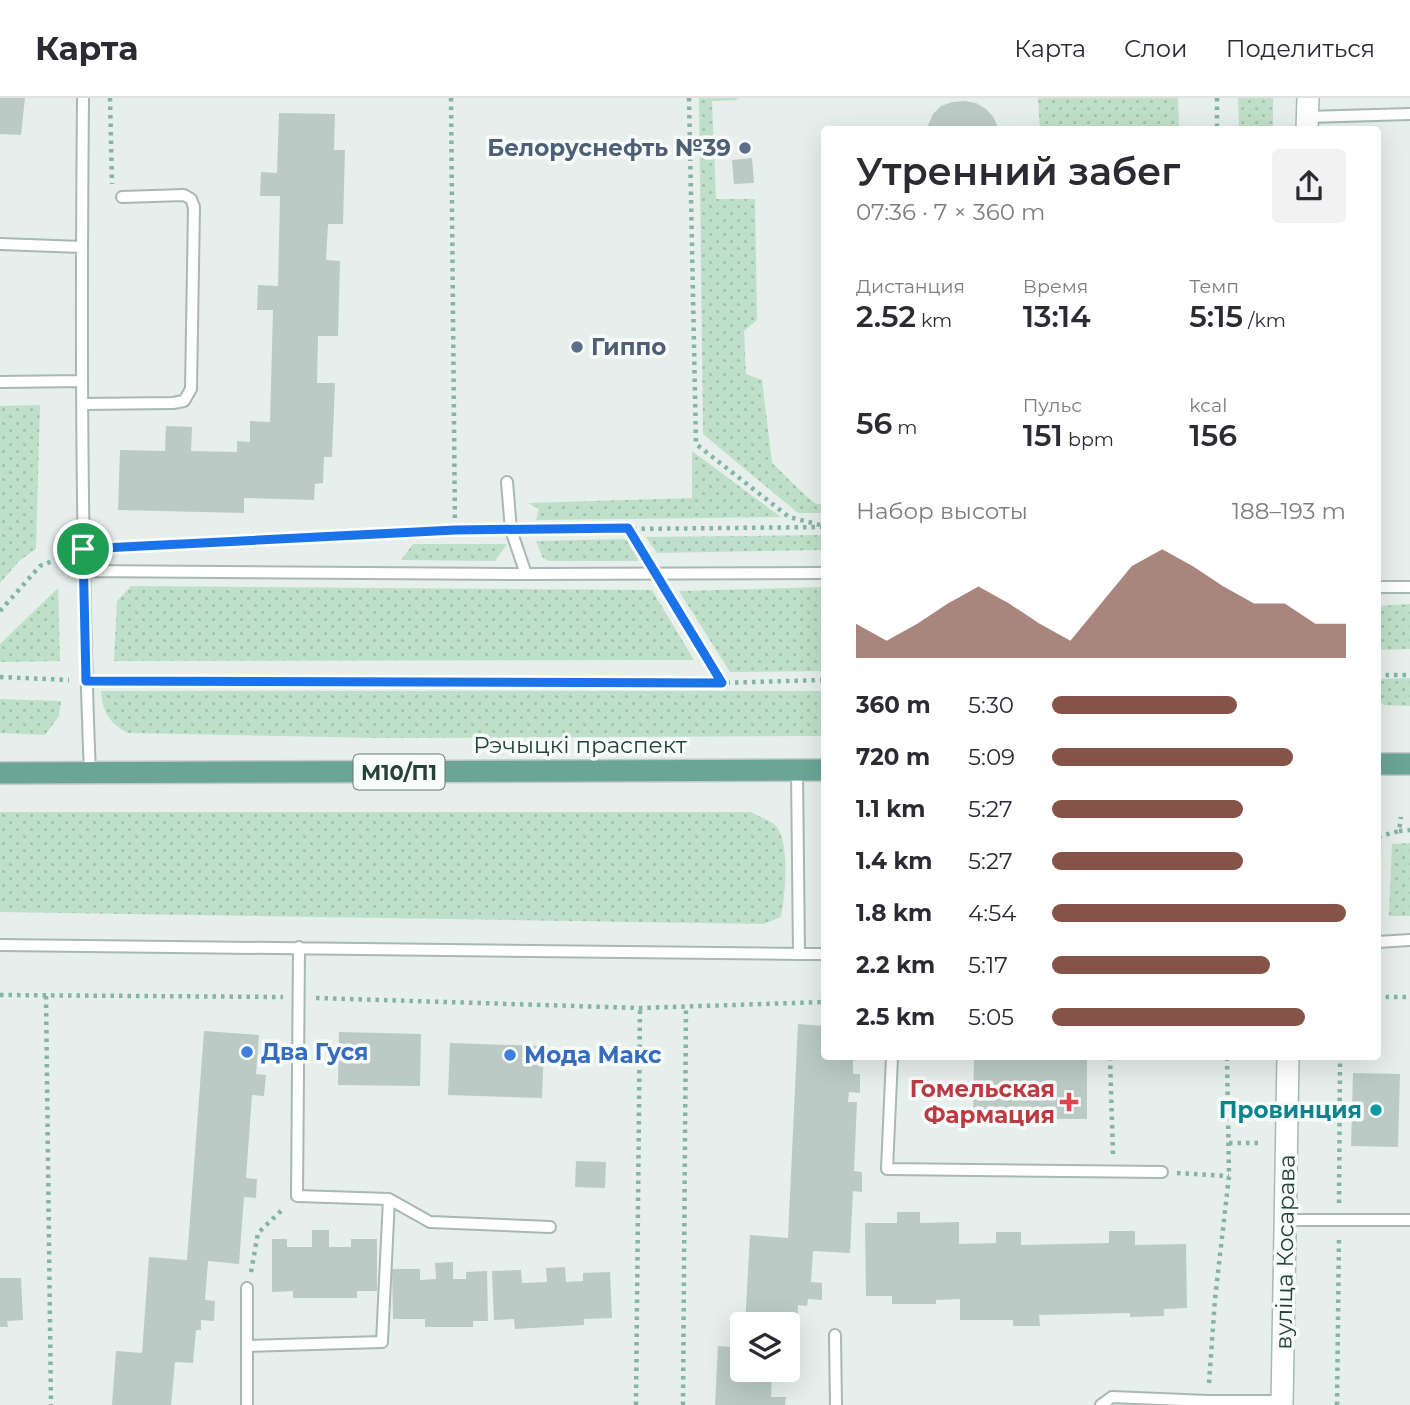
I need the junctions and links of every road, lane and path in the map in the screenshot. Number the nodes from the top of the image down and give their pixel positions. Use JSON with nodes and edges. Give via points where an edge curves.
{"nodes":[{"id":1,"x":83,"y":98,"type":"edge"},
{"id":2,"x":110,"y":98,"type":"edge"},
{"id":3,"x":451,"y":98,"type":"edge"},
{"id":4,"x":689,"y":98,"type":"edge"},
{"id":5,"x":1217,"y":98,"type":"edge"},
{"id":6,"x":1410,"y":114,"type":"edge"},
{"id":7,"x":1307,"y":115,"type":"edge"},
{"id":8,"x":1217,"y":126,"type":"edge"},
{"id":9,"x":122,"y":197,"type":"joint"},
{"id":10,"x":0,"y":244,"type":"edge"},
{"id":11,"x":82,"y":247,"type":"junction"},
{"id":12,"x":82,"y":381,"type":"junction"},
{"id":13,"x":0,"y":382,"type":"edge"},
{"id":14,"x":82,"y":404,"type":"junction"},
{"id":15,"x":507,"y":482,"type":"dead end"},
{"id":16,"x":821,"y":525,"type":"edge"},
{"id":17,"x":821,"y":526,"type":"edge"},
{"id":18,"x":628,"y":528,"type":"junction"},
{"id":19,"x":455,"y":530,"type":"junction"},
{"id":20,"x":511,"y":530,"type":"junction"},
{"id":21,"x":83,"y":549,"type":"junction"},
{"id":22,"x":83,"y":571,"type":"junction"},
{"id":23,"x":821,"y":573,"type":"edge"},
{"id":24,"x":656,"y":574,"type":"junction"},
{"id":25,"x":526,"y":575,"type":"junction"},
{"id":26,"x":1381,"y":587,"type":"edge"},
{"id":27,"x":1410,"y":587,"type":"edge"},
{"id":28,"x":0,"y":611,"type":"edge"},
{"id":29,"x":1381,"y":675,"type":"edge"},
{"id":30,"x":1410,"y":675,"type":"edge"},
{"id":31,"x":0,"y":677,"type":"edge"},
{"id":32,"x":821,"y":680,"type":"edge"},
{"id":33,"x":86,"y":681,"type":"junction"},
{"id":34,"x":722,"y":683,"type":"junction"},
{"id":35,"x":1381,"y":764,"type":"edge"},
{"id":36,"x":1410,"y":764,"type":"edge"},
{"id":37,"x":797,"y":770,"type":"junction"},
{"id":38,"x":821,"y":770,"type":"edge"},
{"id":39,"x":0,"y":774,"type":"edge"},
{"id":40,"x":90,"y":774,"type":"junction"},
{"id":41,"x":1401,"y":817,"type":"dead end"},
{"id":42,"x":1410,"y":830,"type":"edge"},
{"id":43,"x":1399,"y":831,"type":"junction"},
{"id":44,"x":1381,"y":836,"type":"edge"},
{"id":45,"x":1410,"y":940,"type":"edge"},
{"id":46,"x":1381,"y":942,"type":"edge"},
{"id":47,"x":0,"y":945,"type":"edge"},
{"id":48,"x":299,"y":947,"type":"junction"},
{"id":49,"x":799,"y":954,"type":"junction"},
{"id":50,"x":821,"y":954,"type":"edge"},
{"id":51,"x":0,"y":995,"type":"edge"},
{"id":52,"x":46,"y":996,"type":"junction"},
{"id":53,"x":299,"y":997,"type":"junction"},
{"id":54,"x":1381,"y":997,"type":"edge"},
{"id":55,"x":1410,"y":997,"type":"edge"},
{"id":56,"x":821,"y":1002,"type":"edge"},
{"id":57,"x":686,"y":1007,"type":"junction"},
{"id":58,"x":640,"y":1008,"type":"junction"},
{"id":59,"x":892,"y":1060,"type":"edge"},
{"id":60,"x":1110,"y":1060,"type":"edge"},
{"id":61,"x":1227,"y":1060,"type":"edge"},
{"id":62,"x":1288,"y":1060,"type":"edge"},
{"id":63,"x":1229,"y":1143,"type":"junction"},
{"id":64,"x":1287,"y":1143,"type":"junction"},
{"id":65,"x":1113,"y":1171,"type":"junction"},
{"id":66,"x":1162,"y":1172,"type":"joint"},
{"id":67,"x":1229,"y":1176,"type":"junction"},
{"id":68,"x":296,"y":1196,"type":"junction"},
{"id":69,"x":389,"y":1199,"type":"junction"},
{"id":70,"x":1286,"y":1220,"type":"junction"},
{"id":71,"x":1410,"y":1220,"type":"edge"},
{"id":72,"x":550,"y":1227,"type":"dead end"},
{"id":73,"x":247,"y":1288,"type":"joint"},
{"id":74,"x":835,"y":1335,"type":"dead end"},
{"id":75,"x":248,"y":1346,"type":"junction"},
{"id":76,"x":1208,"y":1401,"type":"junction"},
{"id":77,"x":1282,"y":1403,"type":"edge"},
{"id":78,"x":51,"y":1405,"type":"edge"},
{"id":79,"x":247,"y":1405,"type":"edge"},
{"id":80,"x":636,"y":1405,"type":"edge"},
{"id":81,"x":683,"y":1405,"type":"edge"},
{"id":82,"x":836,"y":1405,"type":"edge"},
{"id":83,"x":1101,"y":1405,"type":"edge"}],
"edges":[{"from":1,"to":11,"type":"lane"},
{"from":2,"to":9,"type":"path","via":[[110,174]]},
{"from":3,"to":19,"type":"path"},
{"from":4,"to":16,"type":"path","via":[[696,444],[789,517]]},
{"from":5,"to":8,"type":"path"},
{"from":6,"to":7,"type":"lane"},
{"from":9,"to":14,"type":"lane","via":[[184,195],[194,207],[191,388],[184,401]]},
{"from":10,"to":11,"type":"lane"},
{"from":11,"to":12,"type":"lane"},
{"from":12,"to":13,"type":"lane"},
{"from":12,"to":14,"type":"lane"},
{"from":14,"to":21,"type":"lane"},
{"from":15,"to":20,"type":"lane"},
{"from":17,"to":18,"type":"path"},
{"from":18,"to":20,"type":"path"},
{"from":18,"to":24,"type":"path"},
{"from":19,"to":20,"type":"path"},
{"from":19,"to":21,"type":"path"},
{"from":20,"to":25,"type":"lane"},
{"from":21,"to":22,"type":"lane"},
{"from":21,"to":28,"type":"path","via":[[40,566]]},
{"from":22,"to":25,"type":"lane"},
{"from":22,"to":33,"type":"lane"},
{"from":23,"to":24,"type":"lane"},
{"from":24,"to":25,"type":"lane"},
{"from":24,"to":34,"type":"path"},
{"from":26,"to":27,"type":"lane"},
{"from":29,"to":30,"type":"path"},
{"from":31,"to":33,"type":"path"},
{"from":32,"to":34,"type":"path"},
{"from":33,"to":34,"type":"path"},
{"from":33,"to":40,"type":"lane"},
{"from":35,"to":36,"type":"main road"},
{"from":37,"to":38,"type":"main road","name":"Рэчыцкі праспект","number":"М10/П1"},
{"from":37,"to":40,"type":"main road","name":"Рэчыцкі праспект","number":"М10/П1"},
{"from":37,"to":49,"type":"lane"},
{"from":39,"to":40,"type":"main road","name":"Рэчыцкі праспект","number":"М10/П1"},
{"from":41,"to":43,"type":"path"},
{"from":42,"to":43,"type":"path"},
{"from":43,"to":44,"type":"path"},
{"from":45,"to":46,"type":"lane"},
{"from":47,"to":48,"type":"lane"},
{"from":48,"to":49,"type":"lane"},
{"from":48,"to":53,"type":"lane"},
{"from":49,"to":50,"type":"lane"},
{"from":51,"to":52,"type":"path"},
{"from":52,"to":53,"type":"path"},
{"from":52,"to":78,"type":"path"},
{"from":53,"to":58,"type":"path"},
{"from":53,"to":68,"type":"lane"},
{"from":54,"to":55,"type":"path"},
{"from":56,"to":57,"type":"path"},
{"from":57,"to":58,"type":"path"},
{"from":57,"to":81,"type":"path"},
{"from":58,"to":80,"type":"path"},
{"from":59,"to":65,"type":"lane","via":[[887,1169]]},
{"from":60,"to":65,"type":"path"},
{"from":61,"to":63,"type":"path"},
{"from":62,"to":64,"type":"main road","name":"вуліца Косарава"},
{"from":63,"to":64,"type":"path"},
{"from":63,"to":67,"type":"path"},
{"from":64,"to":70,"type":"main road","name":"вуліца Косарава"},
{"from":65,"to":66,"type":"lane"},
{"from":66,"to":67,"type":"path"},
{"from":67,"to":76,"type":"path"},
{"from":68,"to":69,"type":"lane"},
{"from":68,"to":73,"type":"path","via":[[258,1233]]},
{"from":69,"to":72,"type":"lane","via":[[430,1222]]},
{"from":69,"to":75,"type":"lane","via":[[382,1342]]},
{"from":70,"to":71,"type":"lane"},
{"from":70,"to":77,"type":"main road","name":"вуліца Косарава"},
{"from":73,"to":75,"type":"lane"},
{"from":74,"to":82,"type":"lane"},
{"from":75,"to":79,"type":"lane"},
{"from":76,"to":77,"type":"lane"},
{"from":76,"to":83,"type":"lane","via":[[1112,1397]]}]}
